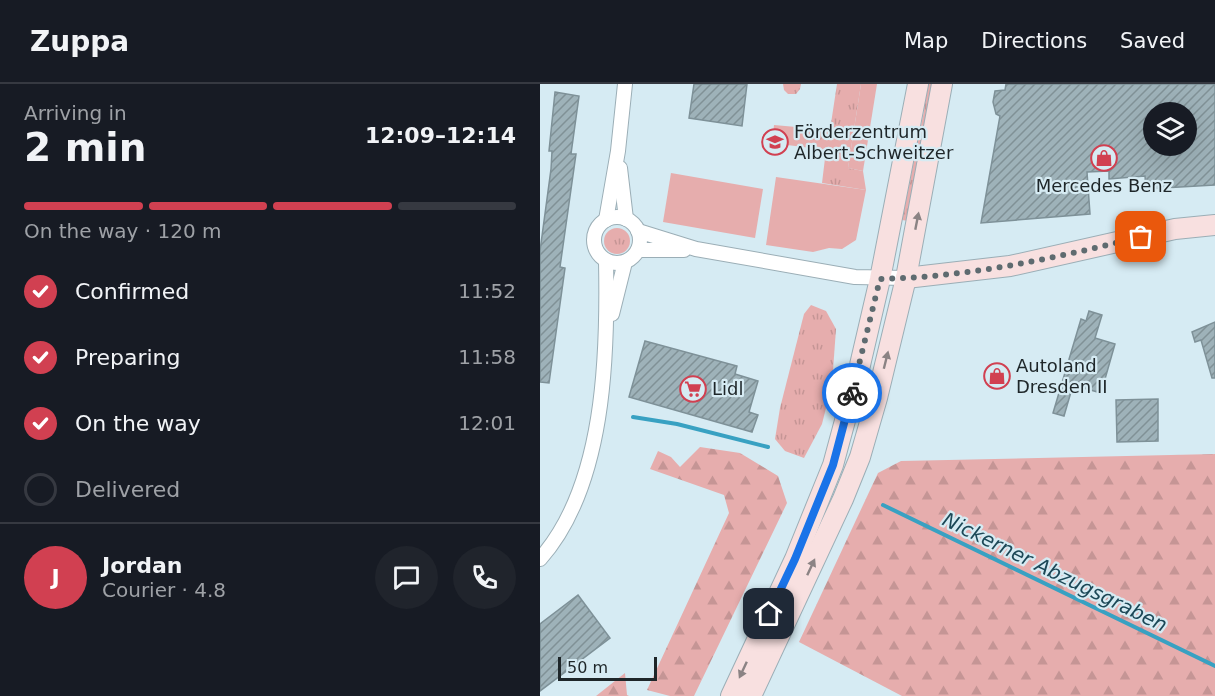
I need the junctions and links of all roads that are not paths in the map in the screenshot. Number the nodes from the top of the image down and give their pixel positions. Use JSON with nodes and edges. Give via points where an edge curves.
{"nodes":[{"id":1,"x":624,"y":84,"type":"edge"},
{"id":2,"x":918,"y":84,"type":"edge"},
{"id":3,"x":942,"y":84,"type":"edge"},
{"id":4,"x":618,"y":151,"type":"junction"},
{"id":5,"x":626,"y":219,"type":"junction"},
{"id":6,"x":606,"y":220,"type":"junction"},
{"id":7,"x":1215,"y":225,"type":"edge"},
{"id":8,"x":638,"y":231,"type":"junction"},
{"id":9,"x":696,"y":249,"type":"junction"},
{"id":10,"x":638,"y":250,"type":"junction"},
{"id":11,"x":606,"y":261,"type":"junction"},
{"id":12,"x":625,"y":262,"type":"junction"},
{"id":13,"x":906,"y":278,"type":"junction"},
{"id":14,"x":880,"y":279,"type":"junction"},
{"id":15,"x":607,"y":330,"type":"junction"},
{"id":16,"x":540,"y":560,"type":"edge"},
{"id":17,"x":731,"y":696,"type":"edge"},
{"id":18,"x":751,"y":696,"type":"edge"}],
"edges":[{"from":1,"to":4,"type":"street"},
{"from":2,"to":14,"type":"main road"},
{"from":13,"to":3,"type":"main road","one_way":true},
{"from":4,"to":5,"type":"street"},
{"from":4,"to":6,"type":"street"},
{"from":5,"to":6,"type":"street"},
{"from":5,"to":8,"type":"street"},
{"from":6,"to":11,"type":"street","via":[[598,226],[593,240]]},
{"from":7,"to":13,"type":"main road","via":[[1175,229],[1010,266]]},
{"from":8,"to":9,"type":"street"},
{"from":8,"to":10,"type":"street"},
{"from":9,"to":10,"type":"street"},
{"from":9,"to":14,"type":"street"},
{"from":10,"to":12,"type":"street"},
{"from":11,"to":12,"type":"street"},
{"from":11,"to":15,"type":"street"},
{"from":12,"to":15,"type":"street"},
{"from":13,"to":14,"type":"street"},
{"from":18,"to":13,"type":"main road","one_way":true,"via":[[860,457]]},
{"from":14,"to":17,"type":"main road","one_way":true,"via":[[833,465],[795,559]]},
{"from":15,"to":16,"type":"street","via":[[599,409],[587,471],[555,543]]}]}
